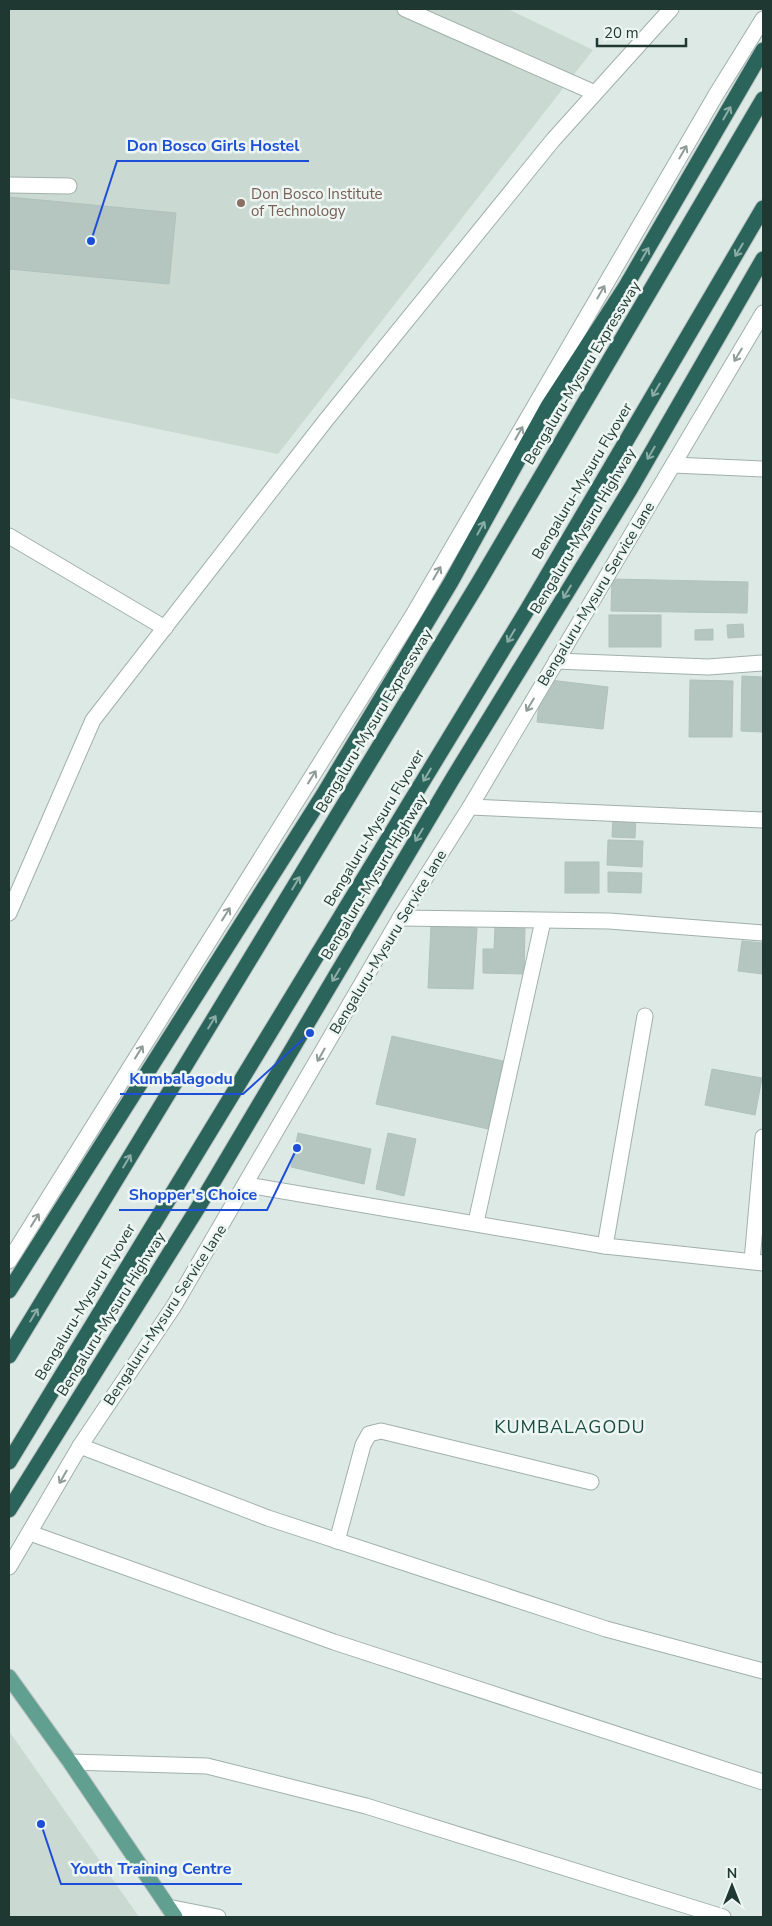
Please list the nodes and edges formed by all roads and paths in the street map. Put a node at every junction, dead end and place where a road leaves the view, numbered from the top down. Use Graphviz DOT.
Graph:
graph roads {
  1 [pos="405,9"];
  2 [pos="671,9"];
  3 [pos="763,19"];
  4 [pos="763,50"];
  5 [pos="595,93"];
  6 [pos="763,99"];
  7 [pos="9,185"];
  8 [pos="69,186"];
  9 [pos="763,208"];
  10 [pos="763,259"];
  11 [pos="763,313"];
  12 [pos="673,465"];
  13 [pos="763,469"];
  14 [pos="9,536"];
  15 [pos="165,628"];
  16 [pos="556,661"];
  17 [pos="762,663"];
  18 [pos="470,807"];
  19 [pos="763,820"];
  20 [pos="9,913"];
  21 [pos="400,918"];
  22 [pos="544,922"];
  23 [pos="763,933"];
  24 [pos="645,1016"];
  25 [pos="763,1137"];
  26 [pos="247,1185"];
  27 [pos="476,1222"];
  28 [pos="605,1246"];
  29 [pos="9,1258"];
  30 [pos="757,1262"];
  31 [pos="9,1291"];
  32 [pos="9,1356"];
  33 [pos="80,1446"];
  34 [pos="9,1462"];
  35 [pos="591,1482"];
  36 [pos="9,1510"];
  37 [pos="30,1533"];
  38 [pos="337,1541"];
  39 [pos="9,1567"];
  40 [pos="763,1671"];
  41 [pos="9,1677"];
  42 [pos="70,1762"];
  43 [pos="763,1782"];
  44 [pos="171,1912"];
  45 [pos="218,1917"];
  46 [pos="723,1917"];
  1 -- 5 [label="street"];
  2 -- 5 [label="street"];
  29 -- 3 [label="street, Bengaluru-Mysuru Expressway, one-way"];
  31 -- 4 [label="highway, Bengaluru-Mysuru Expressway, one-way"];
  5 -- 15 [label="street"];
  32 -- 6 [label="highway, Bengaluru-Mysuru Expressway, one-way"];
  7 -- 8 [label="street"];
  9 -- 34 [label="highway, Bengaluru-Mysuru Flyover, one-way"];
  10 -- 36 [label="highway, Bengaluru-Mysuru Highway, one-way"];
  11 -- 12 [label="street, Bengaluru-Mysuru Service lane, one-way"];
  12 -- 13 [label="street"];
  12 -- 16 [label="street, Bengaluru-Mysuru Service lane"];
  14 -- 15 [label="street"];
  15 -- 20 [label="street"];
  16 -- 17 [label="street"];
  16 -- 18 [label="street, Bengaluru-Mysuru Service lane, one-way"];
  18 -- 19 [label="street"];
  18 -- 21 [label="street, Bengaluru-Mysuru Service lane"];
  21 -- 22 [label="street"];
  21 -- 26 [label="street, Bengaluru-Mysuru Service lane, one-way"];
  22 -- 23 [label="street"];
  22 -- 27 [label="street"];
  24 -- 28 [label="street"];
  25 -- 30 [label="street"];
  26 -- 27 [label="street"];
  26 -- 33 [label="street, Bengaluru-Mysuru Service lane"];
  27 -- 28 [label="street"];
  28 -- 30 [label="street"];
  33 -- 37 [label="street, Bengaluru-Mysuru Service lane, one-way"];
  33 -- 38 [label="street"];
  35 -- 38 [label="street"];
  37 -- 39 [label="street, Bengaluru-Mysuru Service lane"];
  37 -- 43 [label="street"];
  38 -- 40 [label="street"];
  41 -- 42 [label="main road"];
  42 -- 44 [label="main road"];
  42 -- 46 [label="street"];
  44 -- 45 [label="street"];
}
